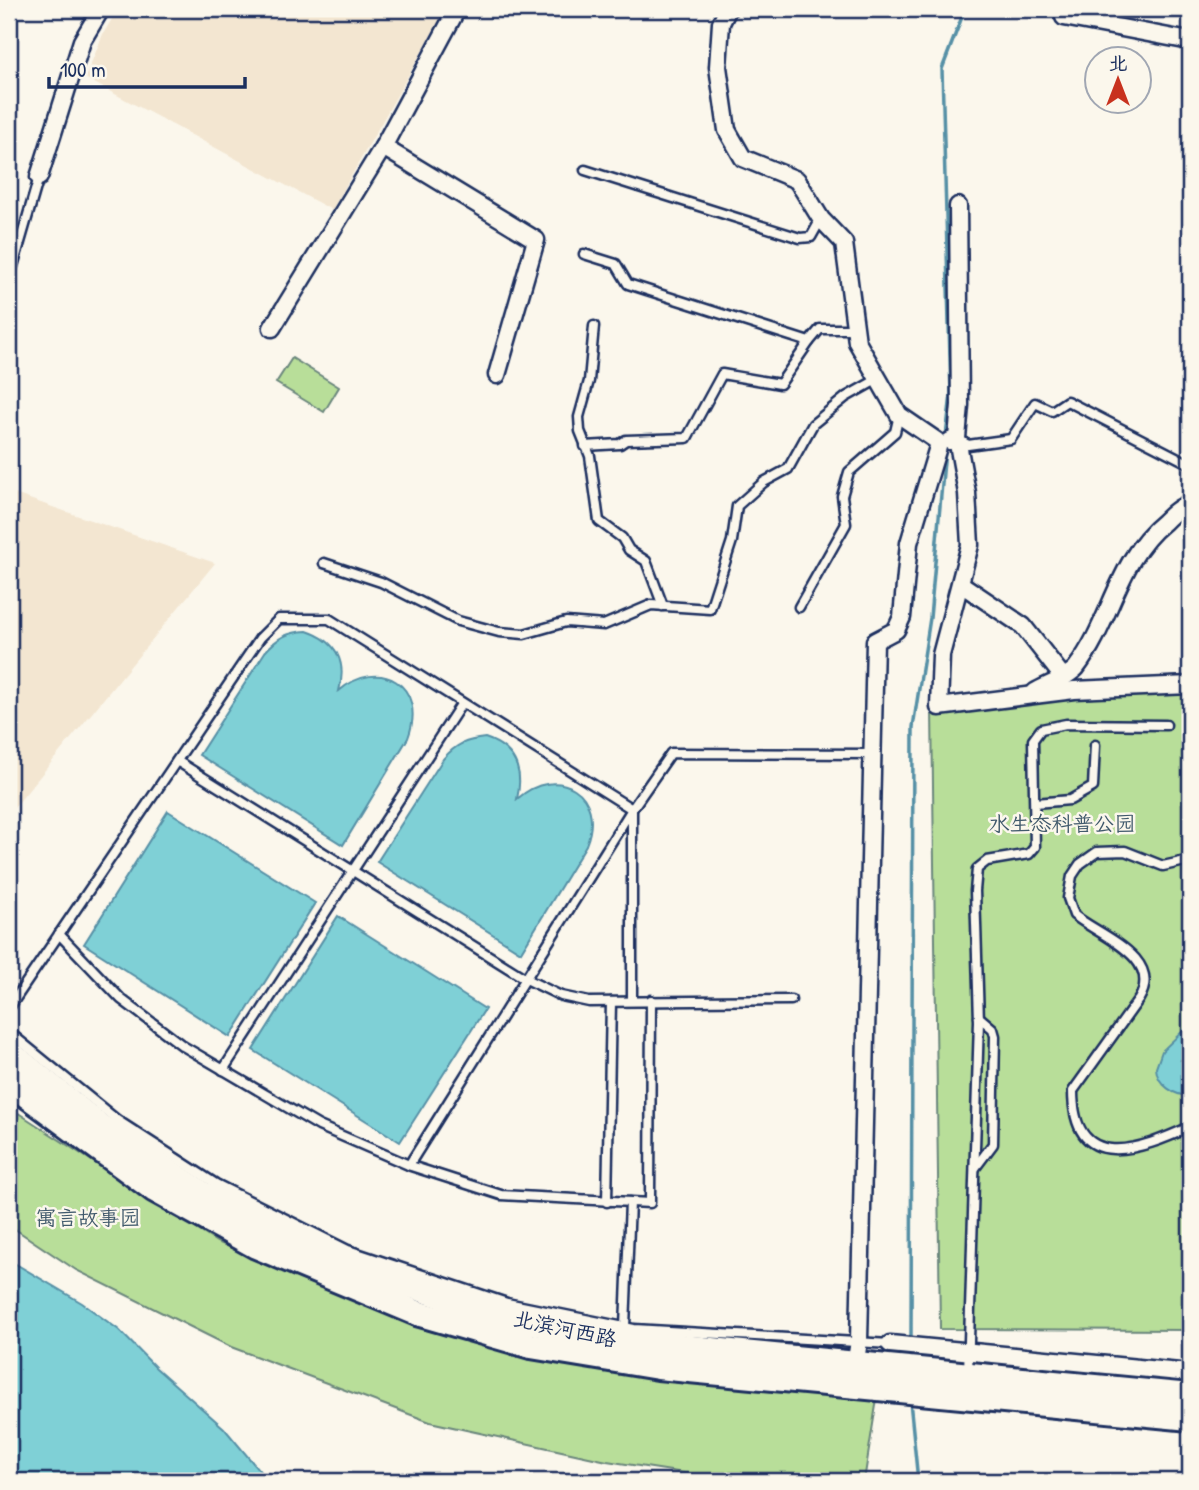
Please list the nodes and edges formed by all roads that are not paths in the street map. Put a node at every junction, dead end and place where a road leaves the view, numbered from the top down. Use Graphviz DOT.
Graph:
graph roads {
  1 [pos="101,9"];
  2 [pos="457,9"];
  3 [pos="728,9"];
  4 [pos="1065,9"];
  5 [pos="1190,41"];
  6 [pos="383,147"];
  7 [pos="585,170"];
  8 [pos="39,177"];
  9 [pos="958,206"];
  10 [pos="821,219"];
  11 [pos="584,254"];
  12 [pos="9,270"];
  13 [pos="594,326"];
  14 [pos="272,328"];
  15 [pos="855,329"];
  16 [pos="809,342"];
  17 [pos="497,375"];
  18 [pos="878,379"];
  19 [pos="899,415"];
  20 [pos="948,440"];
  21 [pos="585,446"];
  22 [pos="1190,464"];
  23 [pos="1190,504"];
  24 [pos="324,563"];
  25 [pos="961,584"];
  26 [pos="663,606"];
  27 [pos="799,607"];
  28 [pos="1063,677"];
  29 [pos="1190,685"];
  30 [pos="1027,696"];
  31 [pos="462,703"];
  32 [pos="1166,724"];
  33 [pos="1095,745"];
  34 [pos="872,754"];
  35 [pos="177,761"];
  36 [pos="1035,803"];
  37 [pos="632,809"];
  38 [pos="1190,860"];
  39 [pos="353,871"];
  40 [pos="59,934"];
  41 [pos="526,978"];
  42 [pos="651,1000"];
  43 [pos="791,1000"];
  44 [pos="632,1001"];
  45 [pos="611,1002"];
  46 [pos="9,1008"];
  47 [pos="979,1017"];
  48 [pos="9,1032"];
  49 [pos="9,1052"];
  50 [pos="223,1070"];
  51 [pos="9,1082"];
  52 [pos="1190,1127"];
  53 [pos="409,1165"];
  54 [pos="975,1168"];
  55 [pos="607,1202"];
  56 [pos="630,1202"];
  57 [pos="625,1327"];
  58 [pos="856,1364"];
  59 [pos="890,1367"];
  60 [pos="923,1370"];
  61 [pos="1190,1373"];
  62 [pos="968,1374"];
  63 [pos="1190,1396"];
  64 [pos="1190,1418"];
  1 -- 8 [label="street"];
  2 -- 6 [label="street"];
  3 -- 10 [label="street"];
  4 -- 5 [label="street"];
  6 -- 14 [label="street"];
  6 -- 17 [label="street"];
  7 -- 10 [label="lane"];
  8 -- 12 [label="lane"];
  9 -- 20 [label="street"];
  10 -- 15 [label="street"];
  11 -- 16 [label="lane"];
  13 -- 21 [label="lane"];
  15 -- 16 [label="lane"];
  15 -- 18 [label="street"];
  16 -- 21 [label="lane"];
  18 -- 19 [label="street"];
  18 -- 26 [label="lane"];
  19 -- 20 [label="street"];
  19 -- 27 [label="lane"];
  20 -- 22 [label="lane"];
  20 -- 25 [label="street"];
  20 -- 34 [label="street"];
  21 -- 26 [label="lane"];
  23 -- 28 [label="street"];
  24 -- 26 [label="lane"];
  25 -- 28 [label="street"];
  25 -- 30 [label="street"];
  28 -- 30 [label="street"];
  29 -- 30 [label="street"];
  31 -- 35 [label="lane"];
  31 -- 37 [label="lane"];
  31 -- 39 [label="lane"];
  32 -- 36 [label="lane"];
  33 -- 36 [label="lane"];
  34 -- 37 [label="lane"];
  34 -- 58 [label="street"];
  35 -- 39 [label="lane"];
  35 -- 40 [label="lane"];
  36 -- 47 [label="lane"];
  37 -- 41 [label="lane"];
  37 -- 44 [label="lane"];
  38 -- 52 [label="lane"];
  39 -- 41 [label="lane"];
  39 -- 50 [label="lane"];
  40 -- 46 [label="lane"];
  40 -- 50 [label="lane"];
  41 -- 45 [label="lane"];
  41 -- 53 [label="lane"];
  42 -- 43 [label="lane"];
  42 -- 44 [label="lane"];
  42 -- 56 [label="lane"];
  44 -- 45 [label="lane"];
  45 -- 55 [label="lane"];
  47 -- 54 [label="lane"];
  47 -- 54 [label="lane"];
  48 -- 57 [label="lane"];
  49 -- 58 [label="main road, 北滨河西路"];
  50 -- 53 [label="lane"];
  51 -- 58 [label="main road, 北滨河西路"];
  53 -- 55 [label="lane"];
  54 -- 62 [label="lane"];
  55 -- 56 [label="lane"];
  56 -- 57 [label="lane"];
  57 -- 58 [label="lane"];
  58 -- 59 [label="main road, 北滨河西路"];
  58 -- 59 [label="lane"];
  59 -- 60 [label="main road, 北滨河西路"];
  59 -- 60 [label="street"];
  60 -- 62 [label="main road, 北滨河西路"];
  60 -- 62 [label="street"];
  61 -- 62 [label="street"];
  62 -- 63 [label="main road, 北滨河西路"];
  62 -- 64 [label="main road, 北滨河西路"];
}
